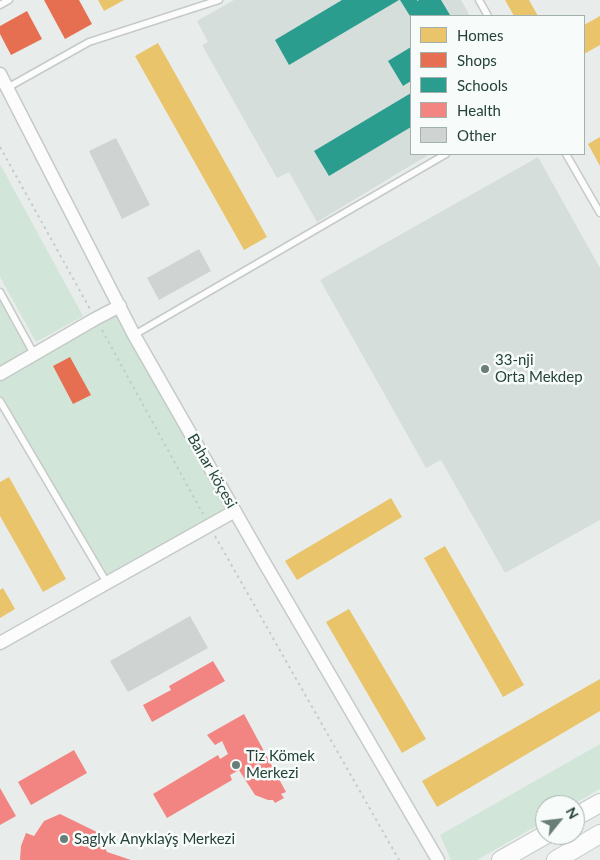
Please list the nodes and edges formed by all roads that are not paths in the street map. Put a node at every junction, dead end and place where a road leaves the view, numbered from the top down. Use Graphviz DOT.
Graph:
graph roads {
  1 [pos="9,0"];
  2 [pos="219,0"];
  3 [pos="479,0"];
  4 [pos="0,5"];
  5 [pos="487,15"];
  6 [pos="0,74"];
  7 [pos="6,88"];
  8 [pos="444,155"];
  9 [pos="567,155"];
  10 [pos="600,213"];
  11 [pos="0,292"];
  12 [pos="120,306"];
  13 [pos="134,335"];
  14 [pos="34,354"];
  15 [pos="0,374"];
  16 [pos="0,401"];
  17 [pos="235,511"];
  18 [pos="107,584"];
  19 [pos="0,643"];
  20 [pos="600,803"];
  21 [pos="585,811"];
  22 [pos="600,834"];
  23 [pos="535,841"];
  24 [pos="438,860"];
  25 [pos="501,860"];
  26 [pos="556,860"];
  1 -- 4 [label="lane"];
  2 -- 7 [label="lane"];
  3 -- 5 [label="lane"];
  6 -- 7 [label="street, Bahar köçesi"];
  7 -- 12 [label="street, Bahar köçesi"];
  8 -- 13 [label="lane"];
  9 -- 10 [label="lane"];
  11 -- 14 [label="lane"];
  12 -- 13 [label="street, Bahar köçesi"];
  12 -- 14 [label="street"];
  13 -- 17 [label="street, Bahar köçesi"];
  14 -- 15 [label="street"];
  16 -- 18 [label="lane"];
  17 -- 18 [label="street"];
  17 -- 24 [label="street, Bahar köçesi"];
  18 -- 19 [label="street"];
  20 -- 21 [label="main road"];
  22 -- 26 [label="main road"];
  23 -- 25 [label="main road"];
}
